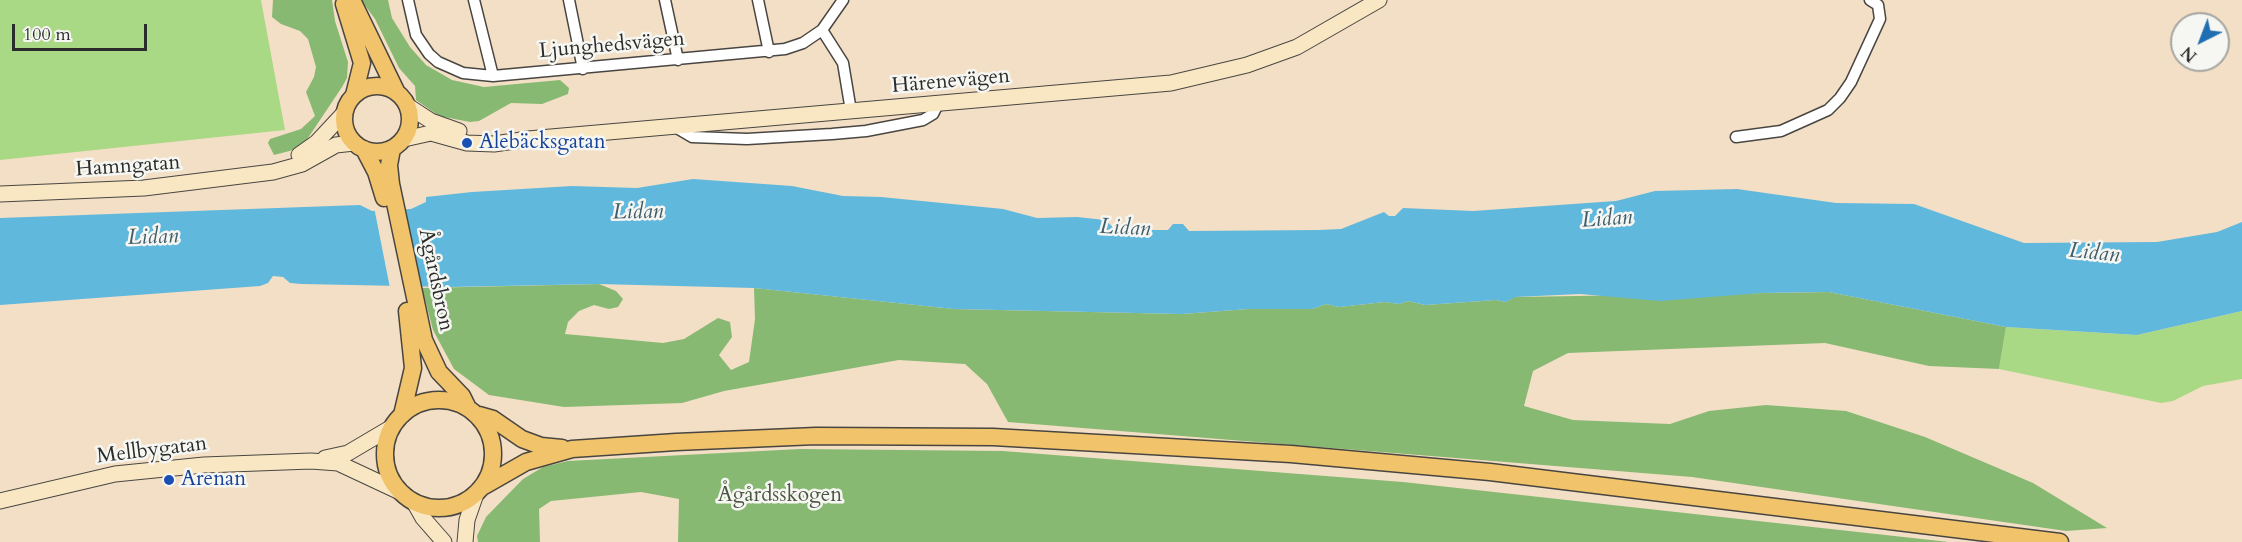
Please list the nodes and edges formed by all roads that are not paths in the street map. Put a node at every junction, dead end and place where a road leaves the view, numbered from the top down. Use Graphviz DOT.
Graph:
graph roads {
  1 [pos="343,0"];
  2 [pos="352,0"];
  3 [pos="408,0"];
  4 [pos="474,0"];
  5 [pos="568,0"];
  6 [pos="665,0"];
  7 [pos="758,0"];
  8 [pos="843,0"];
  9 [pos="1379,0"];
  10 [pos="1870,0"];
  11 [pos="822,30"];
  12 [pos="769,52"];
  13 [pos="678,60"];
  14 [pos="583,69"];
  15 [pos="493,76"];
  16 [pos="396,91"];
  17 [pos="354,95"];
  18 [pos="938,104"];
  19 [pos="408,106"];
  20 [pos="851,111"];
  21 [pos="344,113"];
  22 [pos="675,127"];
  23 [pos="1736,137"];
  24 [pos="509,141"];
  25 [pos="398,144"];
  26 [pos="359,146"];
  27 [pos="258,173"];
  28 [pos="387,186"];
  29 [pos="0,194"];
  30 [pos="413,314"];
  31 [pos="473,411"];
  32 [pos="397,421"];
  33 [pos="572,449"];
  34 [pos="311,461"];
  35 [pos="480,490"];
  36 [pos="400,492"];
  37 [pos="0,501"];
  38 [pos="414,502"];
  39 [pos="444,542"];
  40 [pos="465,542"];
  41 [pos="2060,542"];
  1 -- 17 [label="main road"];
  2 -- 16 [label="main road"];
  3 -- 15 [label="street, Ljunghedsvägen"];
  4 -- 15 [label="street"];
  5 -- 14 [label="street"];
  6 -- 13 [label="street"];
  7 -- 12 [label="street"];
  8 -- 11 [label="street, Ljunghedsvägen"];
  9 -- 18 [label="street, Härenevägen"];
  10 -- 23 [label="street"];
  11 -- 12 [label="street, Ljunghedsvägen"];
  11 -- 20 [label="street"];
  12 -- 13 [label="street, Ljunghedsvägen"];
  13 -- 14 [label="street, Ljunghedsvägen"];
  14 -- 15 [label="street, Ljunghedsvägen"];
  16 -- 17 [label="main road"];
  16 -- 19 [label="main road"];
  17 -- 21 [label="main road"];
  18 -- 20 [label="street, Härenevägen"];
  18 -- 22 [label="street"];
  19 -- 24 [label="street, Härenevägen"];
  19 -- 25 [label="main road"];
  20 -- 22 [label="street, Härenevägen"];
  21 -- 26 [label="main road"];
  21 -- 27 [label="street"];
  22 -- 24 [label="street, Härenevägen"];
  24 -- 25 [label="street, Härenevägen"];
  25 -- 26 [label="main road"];
  25 -- 28 [label="main road, Ågårdsbron"];
  26 -- 27 [label="street, Hamngatan"];
  26 -- 28 [label="main road, Ågårdsbron"];
  27 -- 29 [label="street, Hamngatan"];
  28 -- 30 [label="main road, Ågårdsbron"];
  30 -- 31 [label="main road, Ågårdsbron"];
  30 -- 32 [label="main road, Ågårdsbron"];
  31 -- 32 [label="main road"];
  31 -- 33 [label="main road"];
  31 -- 35 [label="main road"];
  32 -- 34 [label="street, Mellbygatan"];
  32 -- 36 [label="main road"];
  33 -- 35 [label="main road"];
  33 -- 41 [label="main road"];
  34 -- 36 [label="street, Mellbygatan"];
  34 -- 37 [label="street, Mellbygatan"];
  35 -- 38 [label="main road"];
  35 -- 40 [label="street"];
  36 -- 38 [label="main road"];
  38 -- 39 [label="street"];
}
